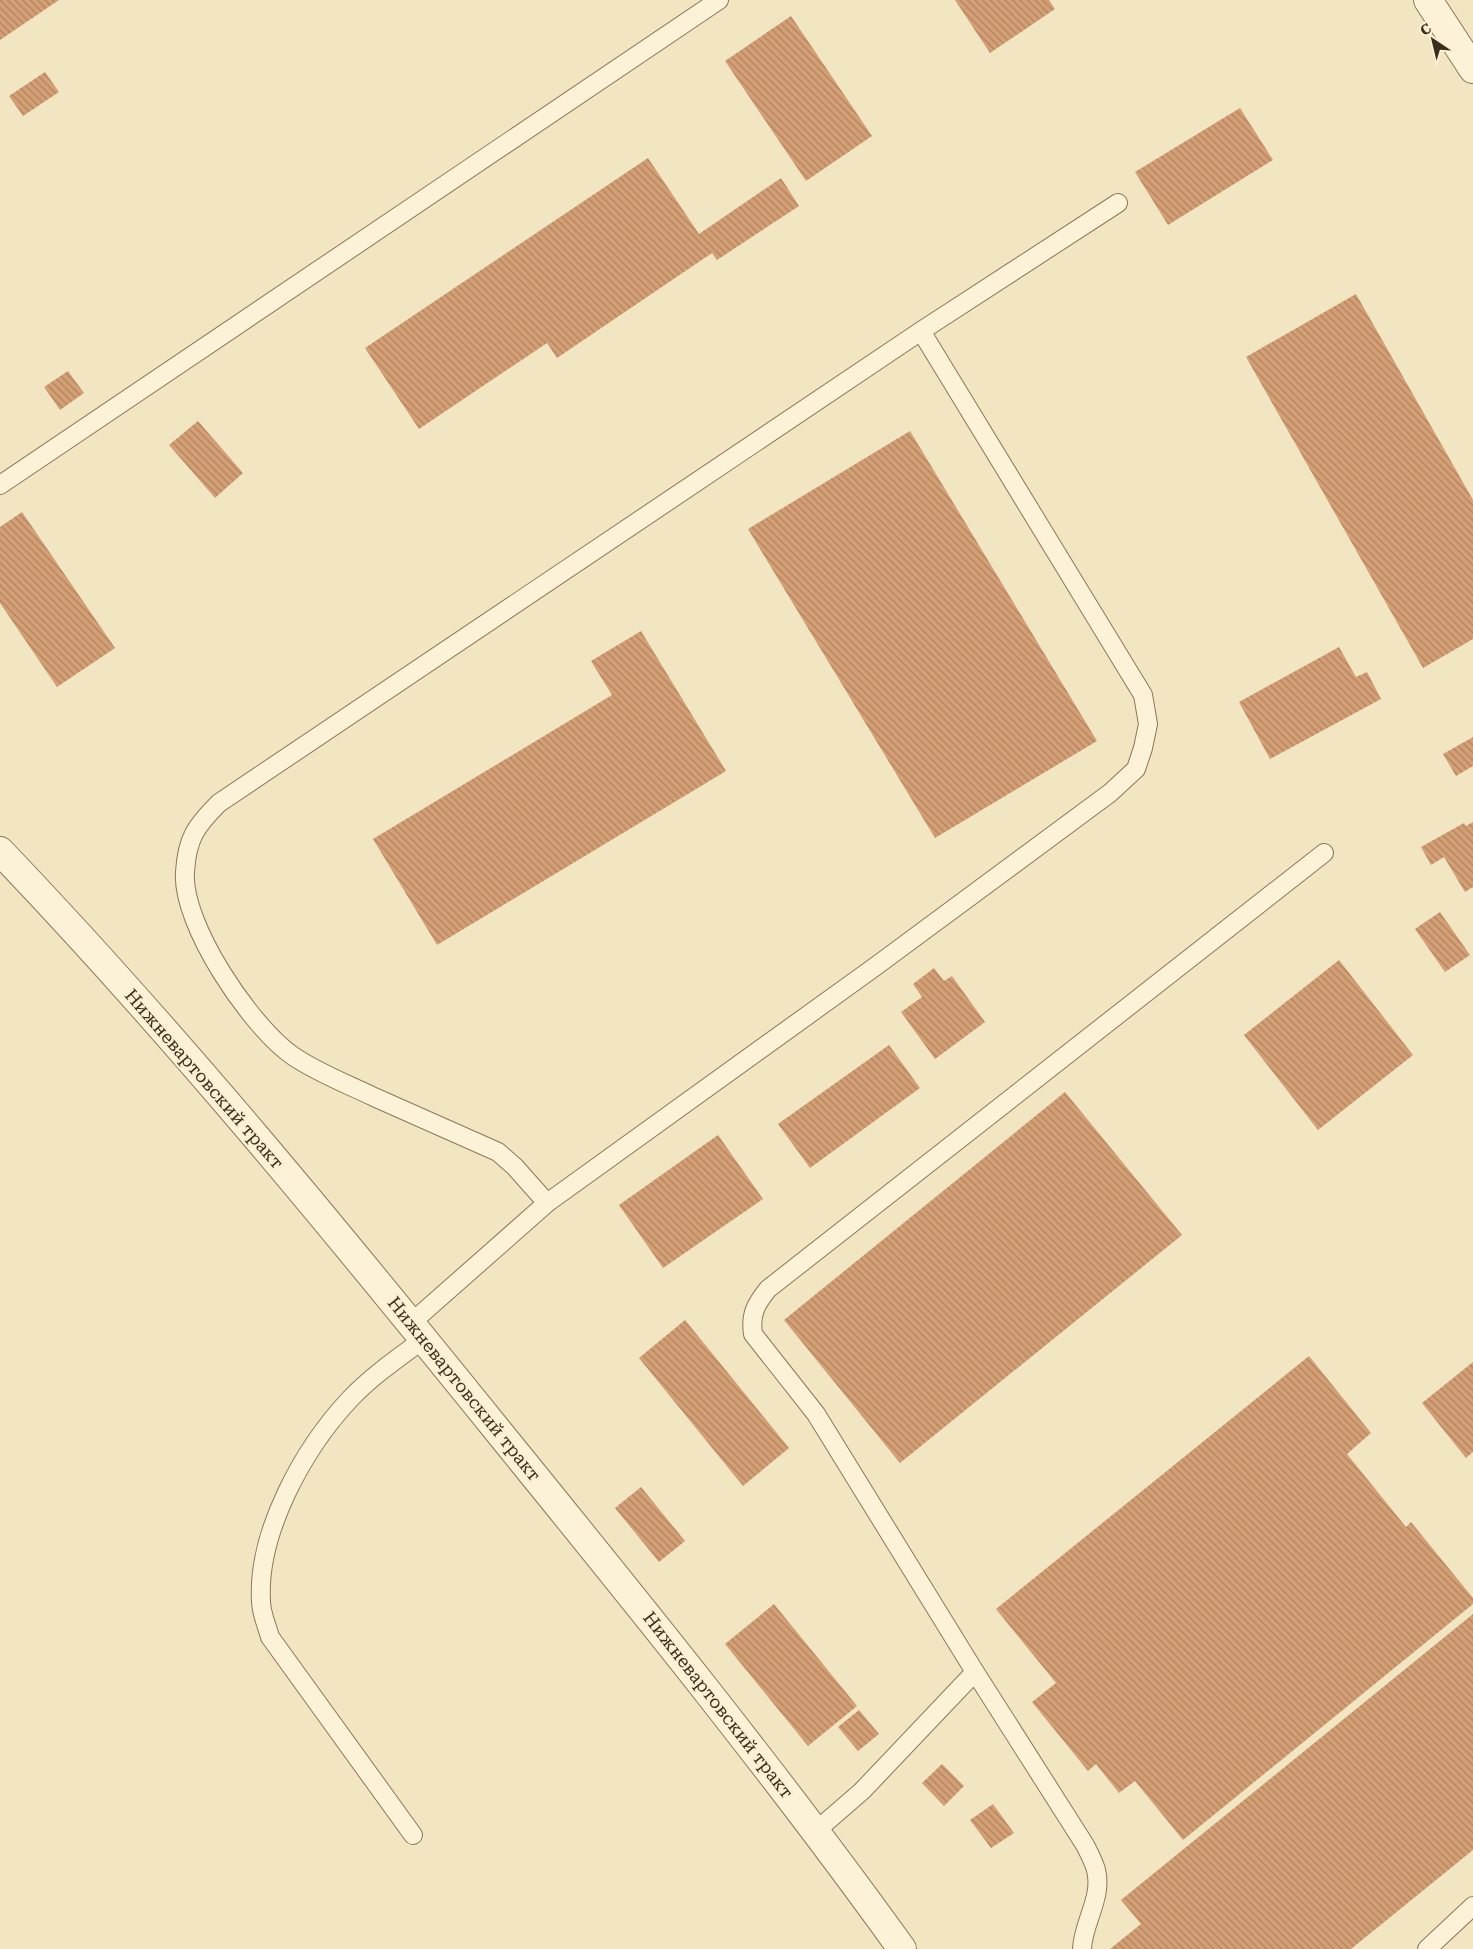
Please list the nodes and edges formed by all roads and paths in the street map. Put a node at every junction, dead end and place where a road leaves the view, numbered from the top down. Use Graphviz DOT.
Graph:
graph roads {
  1 [pos="719,0"];
  2 [pos="1428,0"];
  3 [pos="1473,69"];
  4 [pos="1118,203"];
  5 [pos="921,332"];
  6 [pos="0,485"];
  7 [pos="0,851"];
  8 [pos="1324,853"];
  9 [pos="547,1203"];
  10 [pos="417,1331"];
  11 [pos="975,1672"];
  12 [pos="816,1830"];
  13 [pos="413,1835"];
  14 [pos="1473,1906"];
  15 [pos="902,1949"];
  16 [pos="1082,1949"];
  17 [pos="1427,1949"];
  1 -- 6 [label="lane"];
  2 -- 3 [label="street"];
  4 -- 5 [label="lane"];
  5 -- 9 [label="lane"];
  5 -- 9 [label="lane"];
  7 -- 10 [label="street, Нижневартовский тракт"];
  8 -- 11 [label="lane"];
  9 -- 10 [label="lane"];
  10 -- 12 [label="street, Нижневартовский тракт"];
  10 -- 13 [label="lane"];
  11 -- 12 [label="lane"];
  11 -- 16 [label="lane"];
  12 -- 15 [label="street, Нижневартовский тракт"];
  14 -- 17 [label="lane"];
}
